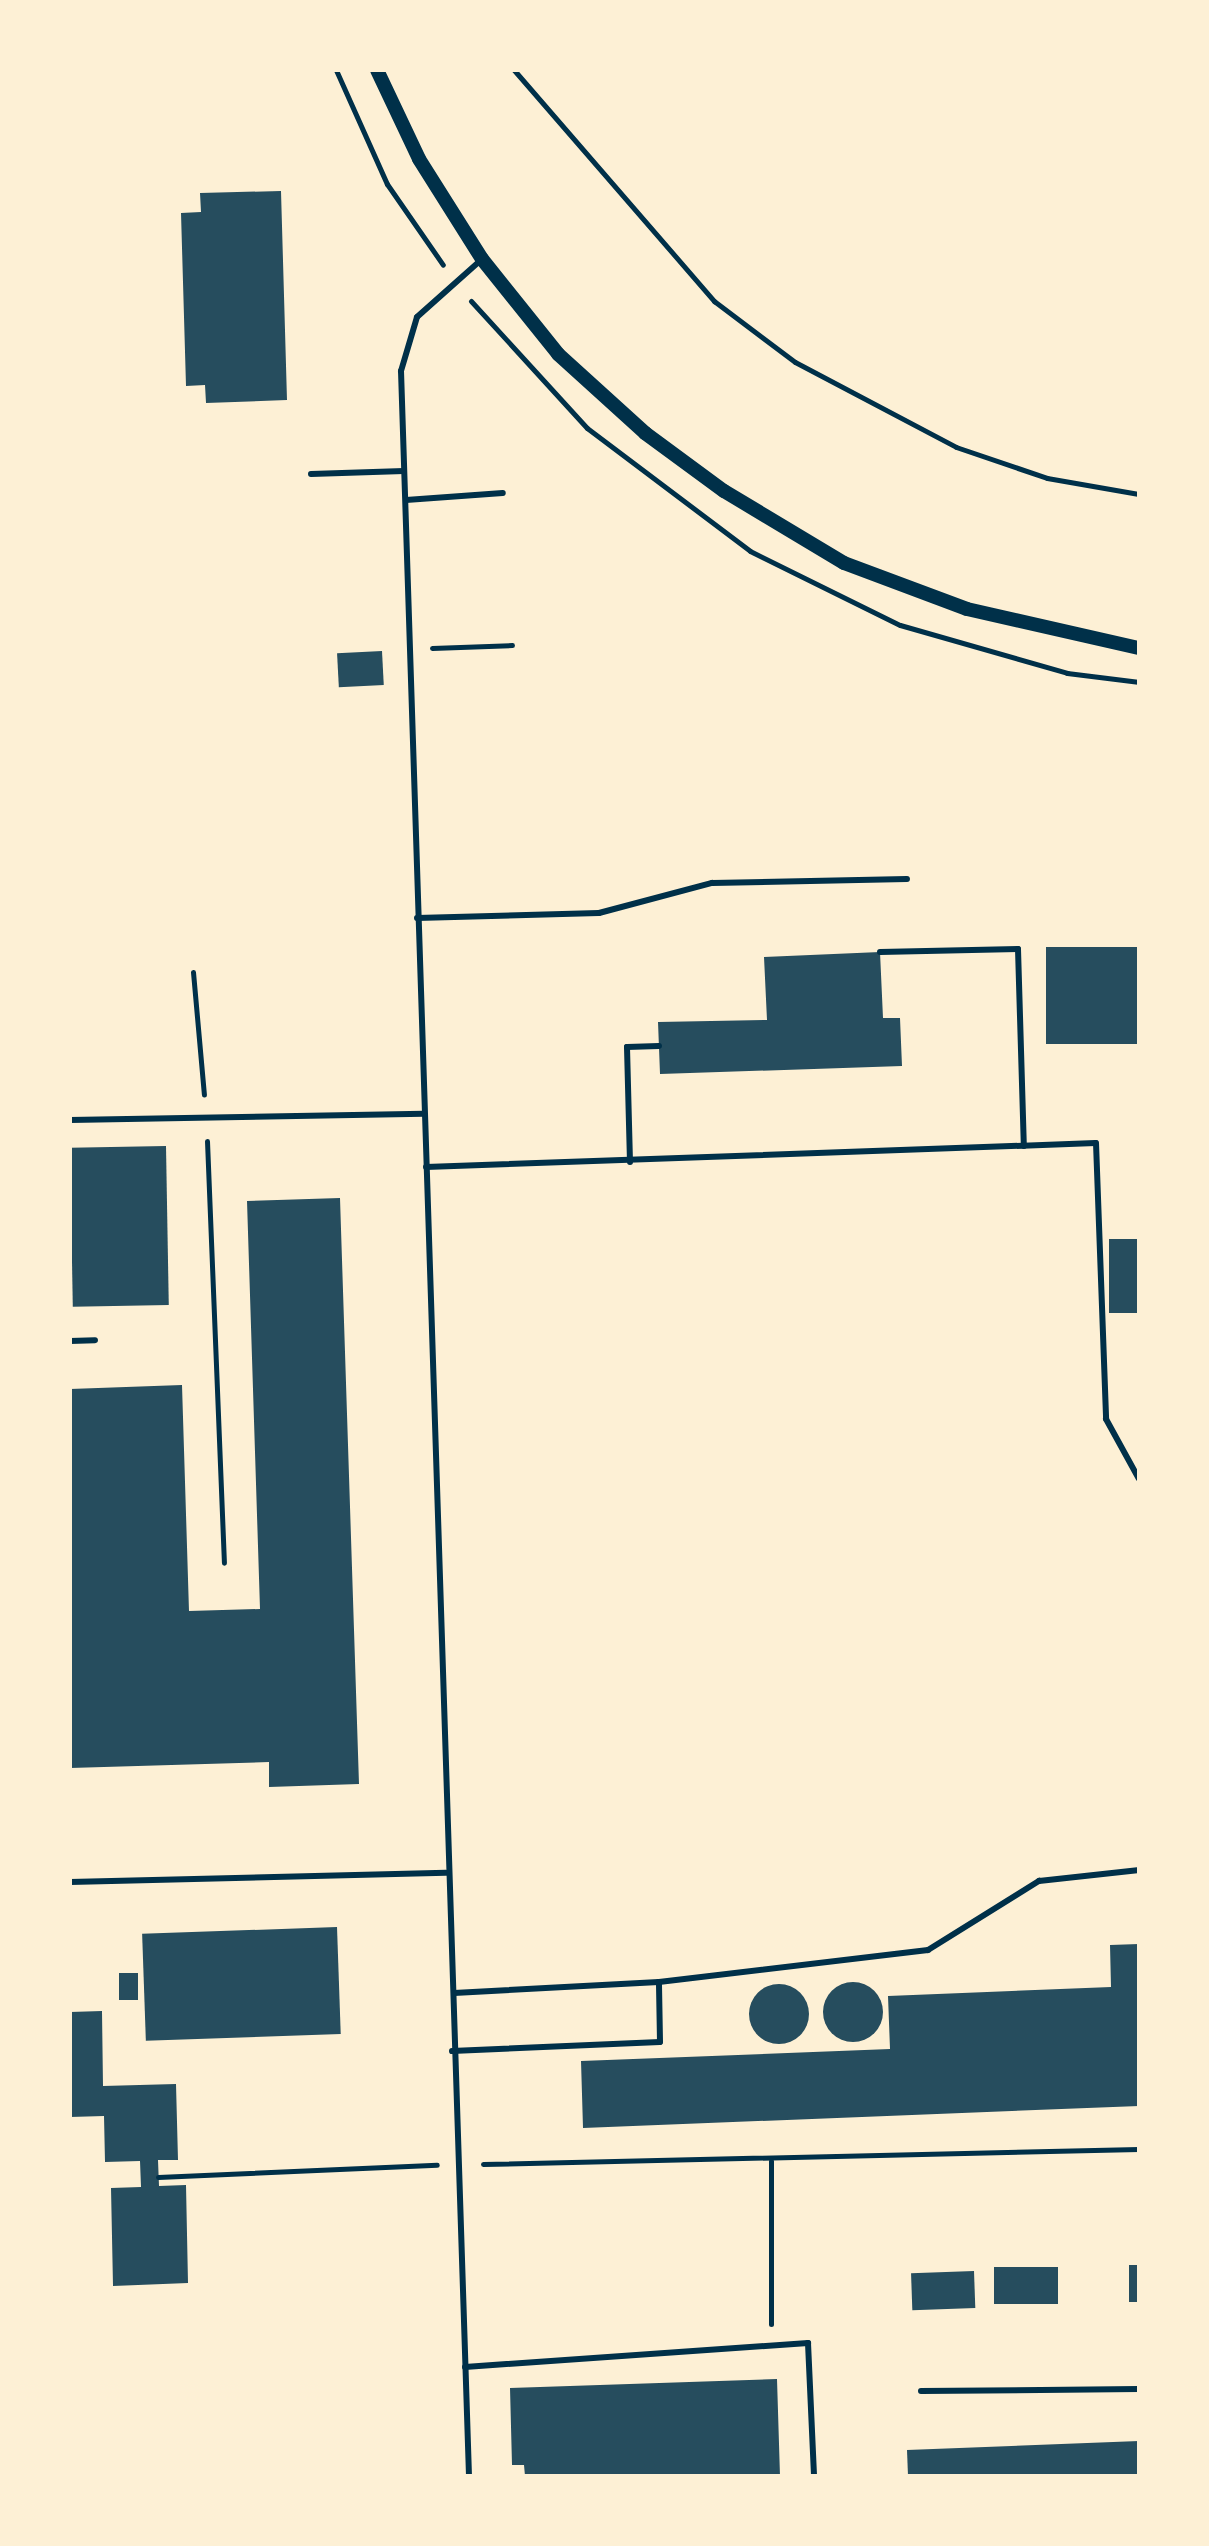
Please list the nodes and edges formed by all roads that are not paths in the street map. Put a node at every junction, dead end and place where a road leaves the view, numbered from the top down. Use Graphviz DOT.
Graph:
graph roads {
  1 [pos="377,70"];
  2 [pos="482,259"];
  3 [pos="404,471"];
  4 [pos="311,474"];
  5 [pos="503,493"];
  6 [pos="406,500"];
  7 [pos="1139,648"];
  8 [pos="907,879"];
  9 [pos="417,918"];
  10 [pos="880,952"];
  11 [pos="659,1046"];
  12 [pos="424,1114"];
  13 [pos="70,1120"];
  14 [pos="1024,1146"];
  15 [pos="630,1162"];
  16 [pos="426,1167"];
  17 [pos="95,1340"];
  18 [pos="70,1341"];
  19 [pos="1139,1479"];
  20 [pos="1139,1870"];
  21 [pos="446,1873"];
  22 [pos="70,1882"];
  23 [pos="659,1982"];
  24 [pos="454,1993"];
  25 [pos="452,2051"];
  26 [pos="465,2367"];
  27 [pos="1139,2389"];
  28 [pos="921,2391"];
  29 [pos="469,2476"];
  30 [pos="814,2476"];
  1 -- 2 [label="street"];
  2 -- 3 [label="lane"];
  2 -- 7 [label="street"];
  3 -- 4 [label="lane"];
  3 -- 6 [label="lane"];
  5 -- 6 [label="lane"];
  6 -- 9 [label="lane"];
  8 -- 9 [label="lane"];
  9 -- 12 [label="lane"];
  10 -- 14 [label="lane"];
  11 -- 15 [label="lane"];
  12 -- 13 [label="lane"];
  12 -- 16 [label="lane"];
  14 -- 15 [label="lane"];
  14 -- 19 [label="lane"];
  15 -- 16 [label="lane"];
  16 -- 21 [label="lane"];
  17 -- 18 [label="lane"];
  20 -- 23 [label="lane"];
  21 -- 22 [label="lane"];
  21 -- 24 [label="lane"];
  23 -- 24 [label="lane"];
  23 -- 25 [label="lane"];
  24 -- 25 [label="lane"];
  25 -- 26 [label="lane"];
  26 -- 29 [label="lane"];
  26 -- 30 [label="lane"];
  27 -- 28 [label="lane"];
}
